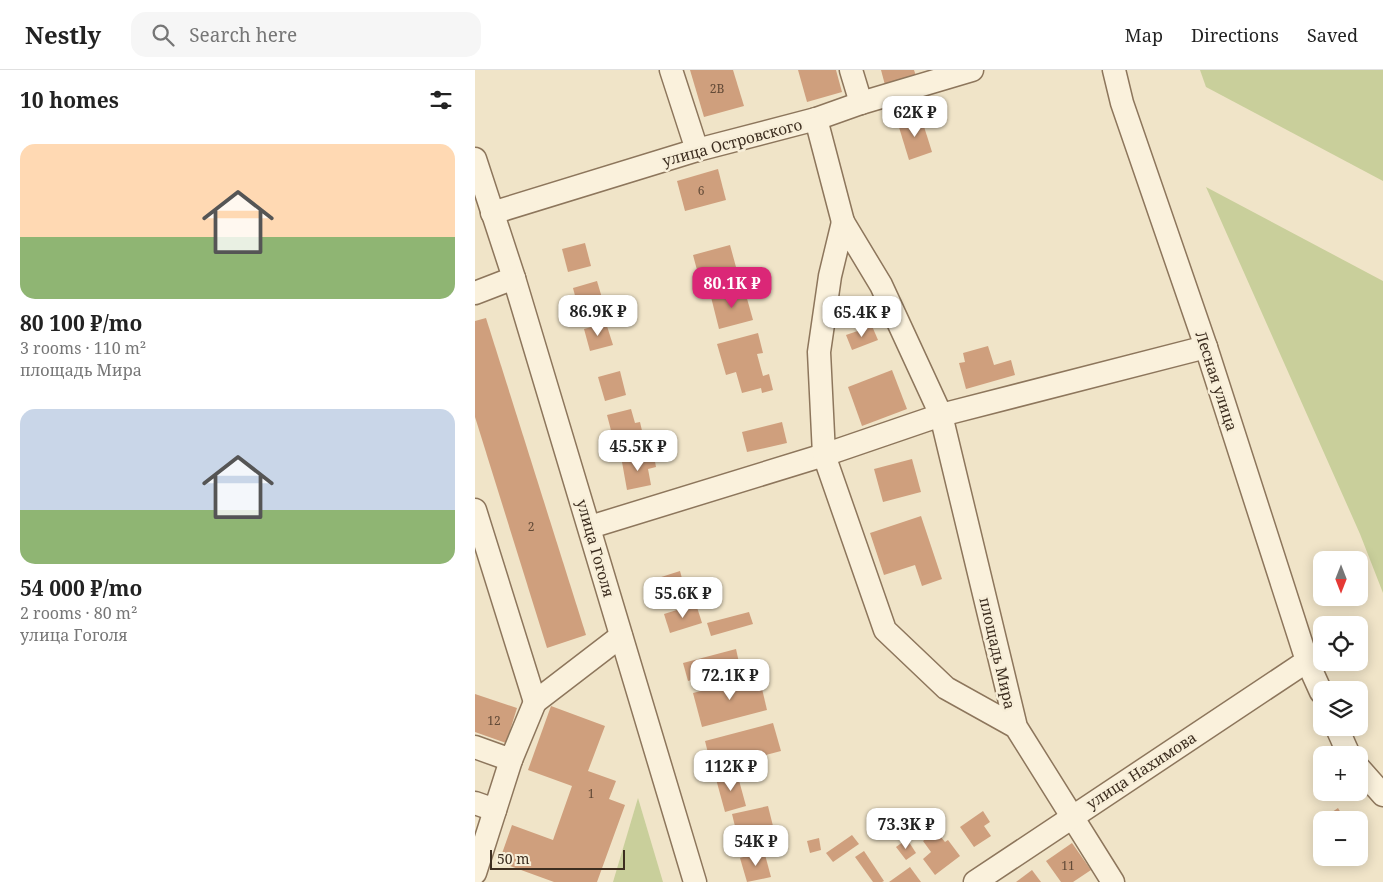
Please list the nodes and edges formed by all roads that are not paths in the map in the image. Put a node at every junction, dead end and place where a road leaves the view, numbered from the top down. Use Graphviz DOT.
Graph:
graph roads {
  1 [pos="671,70"];
  2 [pos="851,70"];
  3 [pos="972,70"];
  4 [pos="1114,70"];
  5 [pos="861,103"];
  6 [pos="816,119"];
  7 [pos="697,150"];
  8 [pos="475,159"];
  9 [pos="492,212"];
  10 [pos="843,222"];
  11 [pos="515,278"];
  12 [pos="475,293"];
  13 [pos="1206,346"];
  14 [pos="941,415"];
  15 [pos="824,455"];
  16 [pos="475,510"];
  17 [pos="590,527"];
  18 [pos="621,636"];
  19 [pos="1307,661"];
  20 [pos="1316,681"];
  21 [pos="535,702"];
  22 [pos="1016,727"];
  23 [pos="475,747"];
  24 [pos="511,760"];
  25 [pos="1368,778"];
  26 [pos="1383,795"];
  27 [pos="485,806"];
  28 [pos="1073,815"];
  29 [pos="475,873"];
  30 [pos="695,882"];
  31 [pos="975,882"];
  32 [pos="1113,882"];
  1 -- 7 [label="street"];
  2 -- 5 [label="street"];
  3 -- 5 [label="street, улица Островского"];
  4 -- 13 [label="street, Лесная улица"];
  5 -- 6 [label="street, улица Островского"];
  6 -- 7 [label="street, улица Островского"];
  6 -- 10 [label="street"];
  7 -- 9 [label="street, улица Островского"];
  8 -- 9 [label="street, улица Гоголя"];
  9 -- 11 [label="street, улица Гоголя"];
  10 -- 14 [label="street, площадь Мира"];
  10 -- 15 [label="street, площадь Мира"];
  11 -- 12 [label="street"];
  11 -- 17 [label="street, улица Гоголя"];
  13 -- 14 [label="street"];
  13 -- 19 [label="street, Лесная улица"];
  14 -- 15 [label="street"];
  14 -- 22 [label="street, площадь Мира"];
  15 -- 17 [label="street"];
  15 -- 22 [label="street, площадь Мира"];
  16 -- 21 [label="street"];
  17 -- 18 [label="street, улица Гоголя"];
  18 -- 21 [label="street"];
  18 -- 30 [label="street, улица Гоголя"];
  19 -- 20 [label="street, Лесная улица"];
  19 -- 28 [label="street, улица Нахимова"];
  21 -- 24 [label="street"];
  22 -- 28 [label="street"];
  23 -- 24 [label="street"];
  24 -- 27 [label="street"];
  25 -- 26 [label="street"];
  27 -- 29 [label="street"];
  28 -- 31 [label="street, улица Нахимова"];
  28 -- 32 [label="street"];
}
